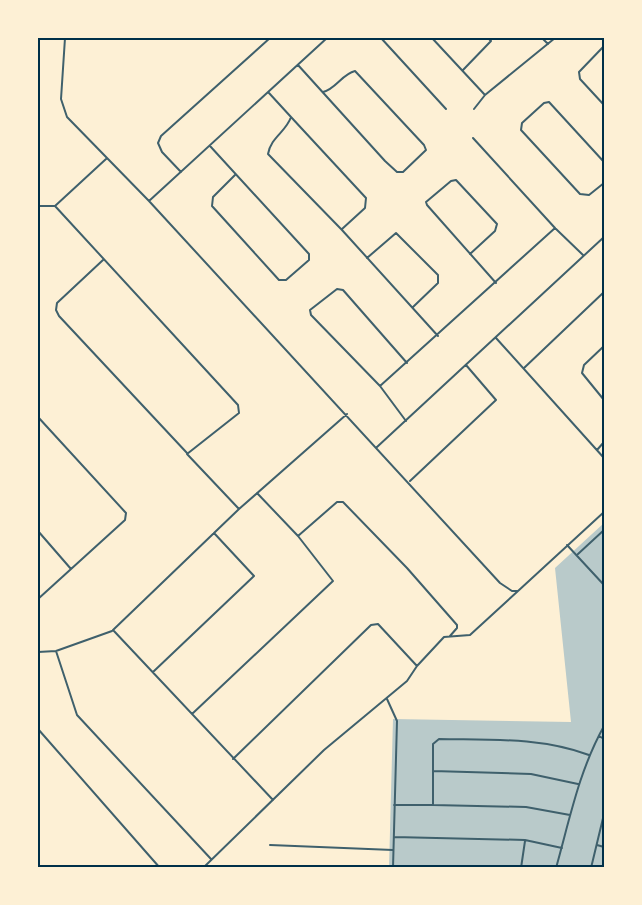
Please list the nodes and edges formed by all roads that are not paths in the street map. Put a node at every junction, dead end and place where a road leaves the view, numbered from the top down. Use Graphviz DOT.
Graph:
graph roads {
  1 [pos="65,38"];
  2 [pos="270,38"];
  3 [pos="326,38"];
  4 [pos="381,38"];
  5 [pos="432,38"];
  6 [pos="488,38"];
  7 [pos="543,38"];
  8 [pos="555,38"];
  9 [pos="548,44"];
  10 [pos="604,46"];
  11 [pos="298,65"];
  12 [pos="462,71"];
  13 [pos="323,92"];
  14 [pos="269,93"];
  15 [pos="485,95"];
  16 [pos="604,105"];
  17 [pos="446,109"];
  18 [pos="474,109"];
  19 [pos="291,117"];
  20 [pos="473,138"];
  21 [pos="210,146"];
  22 [pos="106,159"];
  23 [pos="604,162"];
  24 [pos="182,172"];
  25 [pos="235,175"];
  26 [pos="604,183"];
  27 [pos="149,201"];
  28 [pos="38,206"];
  29 [pos="55,206"];
  30 [pos="555,228"];
  31 [pos="342,230"];
  32 [pos="604,237"];
  33 [pos="470,254"];
  34 [pos="583,255"];
  35 [pos="367,258"];
  36 [pos="104,260"];
  37 [pos="496,284"];
  38 [pos="604,292"];
  39 [pos="412,307"];
  40 [pos="438,336"];
  41 [pos="496,338"];
  42 [pos="604,346"];
  43 [pos="407,363"];
  44 [pos="466,365"];
  45 [pos="524,368"];
  46 [pos="380,386"];
  47 [pos="604,400"];
  48 [pos="346,414"];
  49 [pos="38,417"];
  50 [pos="406,421"];
  51 [pos="604,442"];
  52 [pos="377,447"];
  53 [pos="597,450"];
  54 [pos="188,454"];
  55 [pos="604,458"];
  56 [pos="409,482"];
  57 [pos="257,493"];
  58 [pos="239,509"];
  59 [pos="604,512"];
  60 [pos="604,530"];
  61 [pos="38,531"];
  62 [pos="214,532"];
  63 [pos="298,536"];
  64 [pos="567,545"];
  65 [pos="578,554"];
  66 [pos="71,569"];
  67 [pos="603,579"];
  68 [pos="604,585"];
  69 [pos="518,591"];
  70 [pos="38,599"];
  71 [pos="113,630"];
  72 [pos="450,636"];
  73 [pos="56,651"];
  74 [pos="38,652"];
  75 [pos="417,666"];
  76 [pos="153,672"];
  77 [pos="387,699"];
  78 [pos="192,714"];
  79 [pos="604,726"];
  80 [pos="38,729"];
  81 [pos="599,736"];
  82 [pos="604,739"];
  83 [pos="589,755"];
  84 [pos="233,759"];
  85 [pos="433,771"];
  86 [pos="578,784"];
  87 [pos="273,800"];
  88 [pos="394,805"];
  89 [pos="433,806"];
  90 [pos="604,814"];
  91 [pos="570,815"];
  92 [pos="394,837"];
  93 [pos="525,840"];
  94 [pos="270,844"];
  95 [pos="597,845"];
  96 [pos="604,847"];
  97 [pos="562,848"];
  98 [pos="393,850"];
  99 [pos="211,859"];
  100 [pos="160,867"];
  101 [pos="203,867"];
  102 [pos="393,867"];
  103 [pos="521,867"];
  104 [pos="556,867"];
  105 [pos="591,867"];
  1 -- 22 [label="street"];
  2 -- 24 [label="street"];
  3 -- 11 [label="street"];
  4 -- 17 [label="street"];
  5 -- 12 [label="street"];
  6 -- 12 [label="street"];
  7 -- 9 [label="street"];
  8 -- 9 [label="street"];
  9 -- 15 [label="street"];
  10 -- 16 [label="street"];
  11 -- 13 [label="street"];
  11 -- 14 [label="street"];
  12 -- 15 [label="street"];
  13 -- 13 [label="street"];
  14 -- 19 [label="street"];
  14 -- 21 [label="street"];
  15 -- 18 [label="street"];
  19 -- 31 [label="street"];
  19 -- 31 [label="street"];
  20 -- 30 [label="street"];
  21 -- 24 [label="street"];
  21 -- 25 [label="street"];
  22 -- 27 [label="street"];
  22 -- 29 [label="street"];
  23 -- 26 [label="street"];
  24 -- 27 [label="street"];
  25 -- 25 [label="street"];
  27 -- 48 [label="street"];
  28 -- 29 [label="street"];
  29 -- 36 [label="street"];
  30 -- 34 [label="street"];
  30 -- 37 [label="street"];
  31 -- 35 [label="street"];
  32 -- 34 [label="street"];
  33 -- 33 [label="street"];
  33 -- 37 [label="street"];
  34 -- 41 [label="street"];
  35 -- 39 [label="street"];
  35 -- 39 [label="street"];
  36 -- 54 [label="street"];
  36 -- 54 [label="street"];
  37 -- 40 [label="street"];
  38 -- 45 [label="street"];
  39 -- 40 [label="street"];
  40 -- 43 [label="street"];
  41 -- 44 [label="street"];
  41 -- 45 [label="street"];
  42 -- 47 [label="street"];
  43 -- 46 [label="street"];
  43 -- 46 [label="street"];
  44 -- 50 [label="street"];
  44 -- 56 [label="street"];
  45 -- 53 [label="street"];
  46 -- 50 [label="street"];
  48 -- 52 [label="street"];
  48 -- 57 [label="street"];
  49 -- 66 [label="street"];
  50 -- 52 [label="street"];
  51 -- 53 [label="street"];
  52 -- 56 [label="street"];
  53 -- 55 [label="street"];
  54 -- 58 [label="street"];
  56 -- 69 [label="street"];
  57 -- 58 [label="street"];
  57 -- 63 [label="street"];
  58 -- 62 [label="street"];
  59 -- 64 [label="street"];
  60 -- 65 [label="street"];
  61 -- 66 [label="street"];
  62 -- 71 [label="street"];
  62 -- 76 [label="street"];
  63 -- 72 [label="street"];
  63 -- 78 [label="street"];
  64 -- 65 [label="street"];
  64 -- 69 [label="street"];
  65 -- 67 [label="street"];
  66 -- 70 [label="street"];
  67 -- 68 [label="street"];
  69 -- 72 [label="street"];
  71 -- 73 [label="street"];
  71 -- 76 [label="street"];
  72 -- 75 [label="street"];
  73 -- 74 [label="street"];
  73 -- 99 [label="street"];
  75 -- 77 [label="street"];
  75 -- 84 [label="street"];
  76 -- 78 [label="street"];
  77 -- 87 [label="street"];
  77 -- 88 [label="street"];
  78 -- 84 [label="street"];
  79 -- 81 [label="street"];
  80 -- 100 [label="street"];
  81 -- 82 [label="street"];
  81 -- 83 [label="street"];
  83 -- 85 [label="street"];
  83 -- 86 [label="street"];
  84 -- 87 [label="street"];
  85 -- 86 [label="street"];
  85 -- 89 [label="street"];
  86 -- 91 [label="street"];
  87 -- 99 [label="street"];
  88 -- 89 [label="street"];
  88 -- 92 [label="street"];
  89 -- 91 [label="street"];
  90 -- 95 [label="street"];
  91 -- 97 [label="street"];
  92 -- 93 [label="street"];
  92 -- 98 [label="street"];
  93 -- 97 [label="street"];
  93 -- 103 [label="street"];
  94 -- 98 [label="street"];
  95 -- 96 [label="street"];
  95 -- 105 [label="street"];
  97 -- 104 [label="street"];
  98 -- 102 [label="street"];
  99 -- 101 [label="street"];
}
